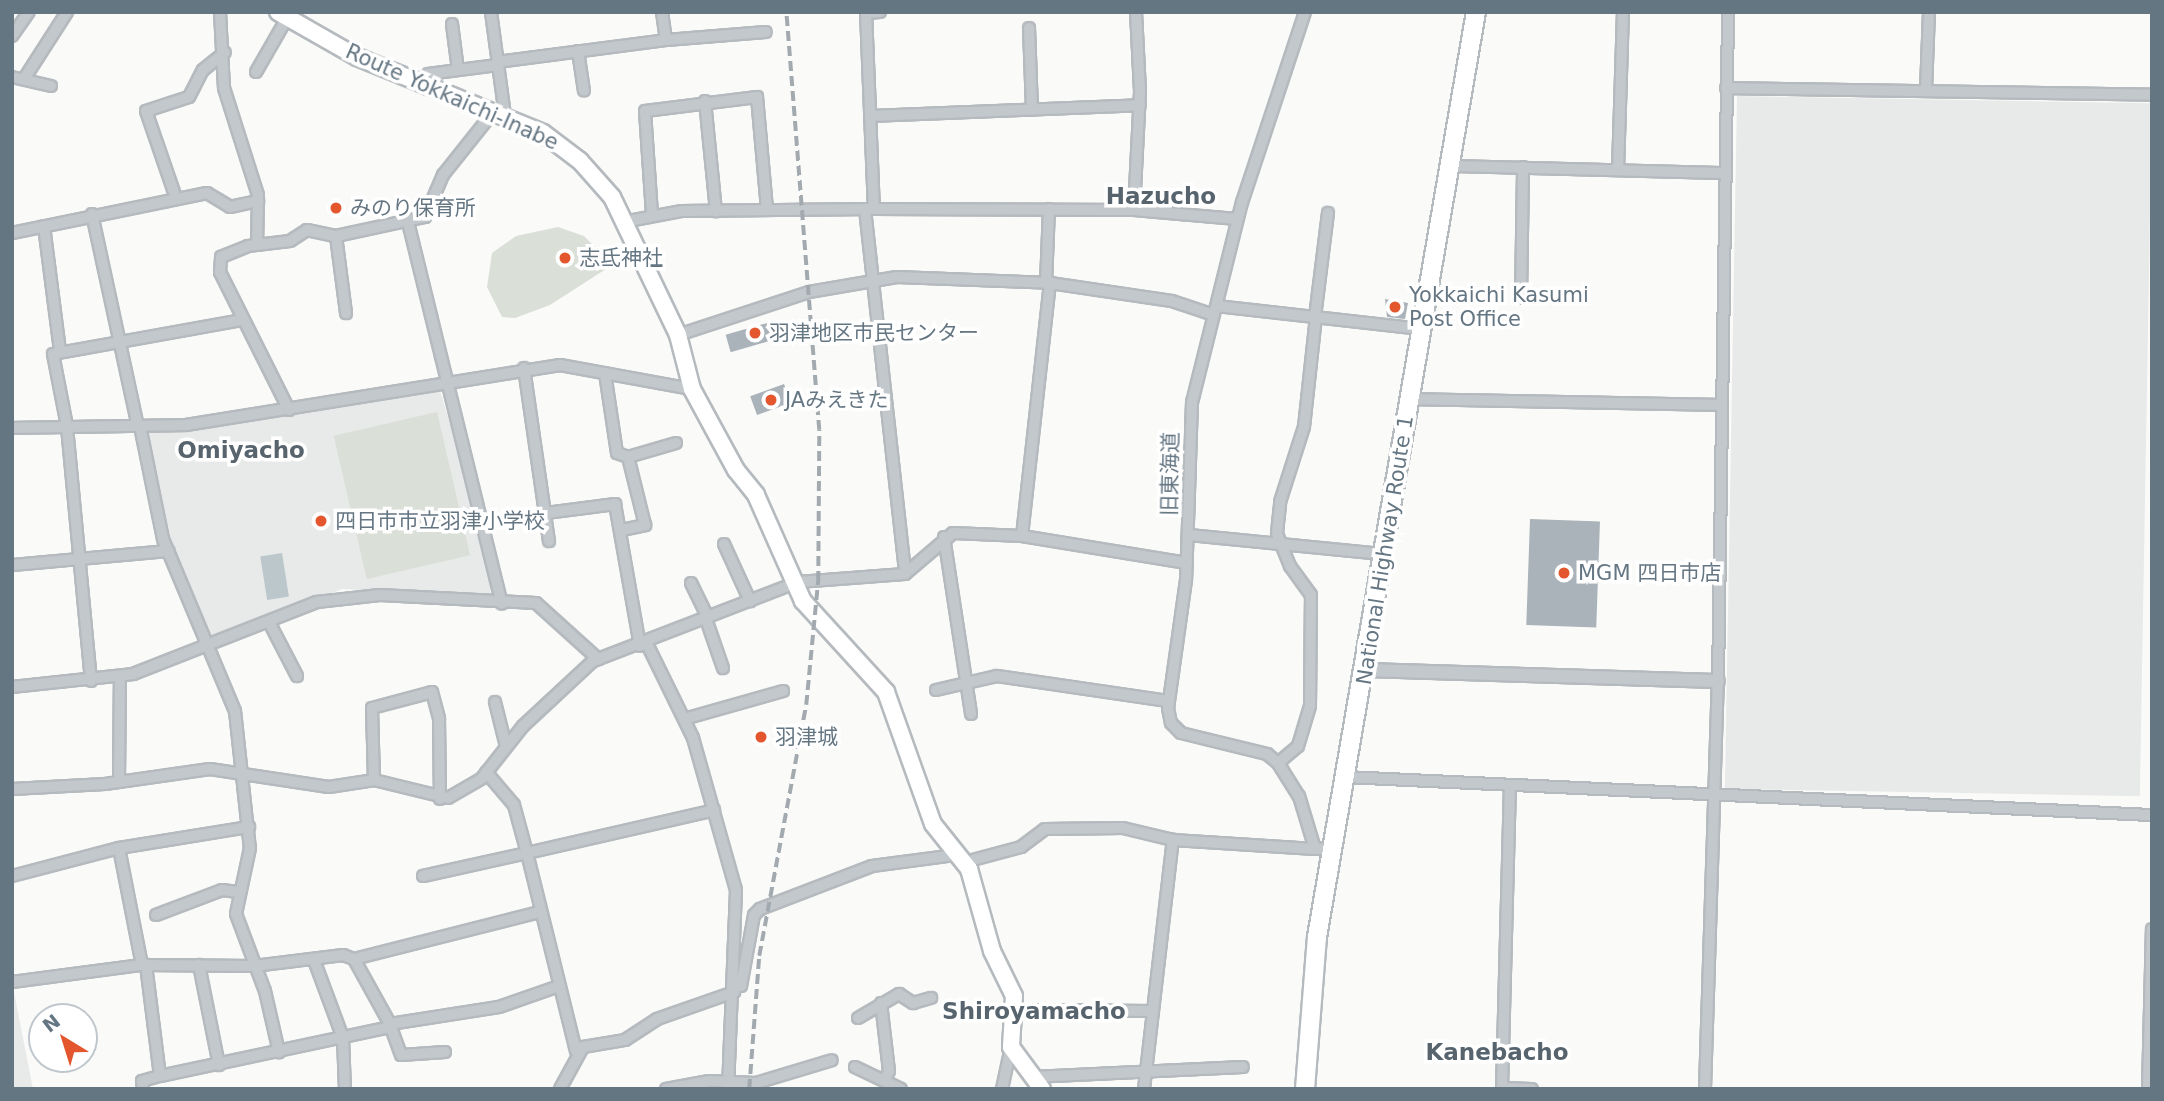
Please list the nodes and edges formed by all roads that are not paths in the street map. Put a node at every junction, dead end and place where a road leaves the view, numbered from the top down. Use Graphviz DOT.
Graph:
graph roads {
  1 [pos="29,12"];
  2 [pos="67,12"];
  3 [pos="220,12"];
  4 [pos="491,12"];
  5 [pos="662,12"];
  6 [pos="880,12"];
  7 [pos="1136,12"];
  8 [pos="1305,12"];
  9 [pos="1476,12"];
  10 [pos="1623,12"];
  11 [pos="1728,12"];
  12 [pos="1929,12"];
  13 [pos="866,13"];
  14 [pos="282,15"];
  15 [pos="452,24"];
  16 [pos="1029,28"];
  17 [pos="766,32"];
  18 [pos="12,36"];
  19 [pos="666,40"];
  20 [pos="578,51"];
  21 [pos="226,52"];
  22 [pos="497,63"];
  23 [pos="458,70"];
  24 [pos="256,72"];
  25 [pos="428,74"];
  26 [pos="18,78"];
  27 [pos="51,86"];
  28 [pos="1727,88"];
  29 [pos="1926,90"];
  30 [pos="584,91"];
  31 [pos="2152,95"];
  32 [pos="705,101"];
  33 [pos="1140,105"];
  34 [pos="1032,110"];
  35 [pos="499,114"];
  36 [pos="870,116"];
  37 [pos="1449,166"];
  38 [pos="1522,167"];
  39 [pos="1618,170"];
  40 [pos="1725,173"];
  41 [pos="176,198"];
  42 [pos="258,201"];
  43 [pos="869,209"];
  44 [pos="1049,209"];
  45 [pos="766,210"];
  46 [pos="1133,210"];
  47 [pos="716,211"];
  48 [pos="1328,213"];
  49 [pos="92,214"];
  50 [pos="652,214"];
  51 [pos="1237,219"];
  52 [pos="408,222"];
  53 [pos="623,222"];
  54 [pos="44,226"];
  55 [pos="12,233"];
  56 [pos="336,236"];
  57 [pos="257,245"];
  58 [pos="876,278"];
  59 [pos="1048,283"];
  60 [pos="1521,298"];
  61 [pos="1216,310"];
  62 [pos="346,313"];
  63 [pos="1316,317"];
  64 [pos="242,320"];
  65 [pos="1421,329"];
  66 [pos="678,335"];
  67 [pos="119,342"];
  68 [pos="60,351"];
  69 [pos="524,368"];
  70 [pos="605,373"];
  71 [pos="446,380"];
  72 [pos="692,389"];
  73 [pos="1410,399"];
  74 [pos="1719,405"];
  75 [pos="289,410"];
  76 [pos="67,426"];
  77 [pos="139,426"];
  78 [pos="12,428"];
  79 [pos="676,443"];
  80 [pos="628,457"];
  81 [pos="546,513"];
  82 [pos="622,530"];
  83 [pos="1189,535"];
  84 [pos="1022,536"];
  85 [pos="944,537"];
  86 [pos="548,541"];
  87 [pos="1279,542"];
  88 [pos="724,544"];
  89 [pos="168,551"];
  90 [pos="1382,554"];
  91 [pos="81,556"];
  92 [pos="1187,563"];
  93 [pos="12,565"];
  94 [pos="905,574"];
  95 [pos="798,582"];
  96 [pos="691,583"];
  97 [pos="750,601"];
  98 [pos="502,604"];
  99 [pos="707,618"];
  100 [pos="269,622"];
  101 [pos="643,645"];
  102 [pos="207,649"];
  103 [pos="598,659"];
  104 [pos="723,668"];
  105 [pos="1365,670"];
  106 [pos="298,676"];
  107 [pos="120,677"];
  108 [pos="91,681"];
  109 [pos="1718,681"];
  110 [pos="962,683"];
  111 [pos="12,687"];
  112 [pos="936,690"];
  113 [pos="783,691"];
  114 [pos="1168,701"];
  115 [pos="495,702"];
  116 [pos="971,714"];
  117 [pos="684,719"];
  118 [pos="506,746"];
  119 [pos="1278,763"];
  120 [pos="244,771"];
  121 [pos="486,772"];
  122 [pos="1345,777"];
  123 [pos="374,780"];
  124 [pos="119,782"];
  125 [pos="1510,785"];
  126 [pos="12,789"];
  127 [pos="1715,794"];
  128 [pos="440,799"];
  129 [pos="714,810"];
  130 [pos="2152,815"];
  131 [pos="249,827"];
  132 [pos="1173,840"];
  133 [pos="119,848"];
  134 [pos="1323,849"];
  135 [pos="527,853"];
  136 [pos="961,859"];
  137 [pos="12,876"];
  138 [pos="423,876"];
  139 [pos="239,892"];
  140 [pos="540,912"];
  141 [pos="156,915"];
  142 [pos="2152,929"];
  143 [pos="354,959"];
  144 [pos="314,960"];
  145 [pos="144,965"];
  146 [pos="199,965"];
  147 [pos="254,966"];
  148 [pos="12,982"];
  149 [pos="559,986"];
  150 [pos="734,988"];
  151 [pos="931,998"];
  152 [pos="881,1003"];
  153 [pos="1015,1010"];
  154 [pos="1153,1011"];
  155 [pos="858,1018"];
  156 [pos="391,1026"];
  157 [pos="342,1038"];
  158 [pos="1011,1047"];
  159 [pos="576,1051"];
  160 [pos="279,1052"];
  161 [pos="445,1052"];
  162 [pos="832,1060"];
  163 [pos="219,1065"];
  164 [pos="1243,1067"];
  165 [pos="855,1068"];
  166 [pos="1146,1071"];
  167 [pos="160,1076"];
  168 [pos="885,1080"];
  169 [pos="1037,1083"];
  170 [pos="729,1085"];
  171 [pos="1502,1088"];
  172 [pos="144,1089"];
  173 [pos="345,1089"];
  174 [pos="559,1089"];
  175 [pos="666,1089"];
  176 [pos="901,1089"];
  177 [pos="1002,1089"];
  178 [pos="1144,1089"];
  179 [pos="1305,1089"];
  180 [pos="1532,1089"];
  181 [pos="1705,1089"];
  182 [pos="2148,1089"];
  1 -- 18 [label="street"];
  2 -- 26 [label="street"];
  3 -- 21 [label="street"];
  4 -- 22 [label="street"];
  5 -- 19 [label="street"];
  6 -- 13 [label="street"];
  7 -- 33 [label="street"];
  8 -- 51 [label="street, 旧東海道"];
  9 -- 37 [label="highway, National Highway Route 1"];
  10 -- 39 [label="street"];
  11 -- 28 [label="street"];
  12 -- 29 [label="street"];
  13 -- 36 [label="street"];
  14 -- 24 [label="street"];
  14 -- 35 [label="main road, Route Yokkaichi-Inabe"];
  15 -- 23 [label="street"];
  16 -- 34 [label="street"];
  17 -- 19 [label="street"];
  19 -- 20 [label="street"];
  20 -- 22 [label="street"];
  20 -- 30 [label="street"];
  21 -- 41 [label="street"];
  21 -- 42 [label="street"];
  22 -- 23 [label="street"];
  22 -- 35 [label="street"];
  23 -- 25 [label="street"];
  26 -- 27 [label="street"];
  28 -- 29 [label="street"];
  28 -- 40 [label="street"];
  29 -- 31 [label="street"];
  32 -- 45 [label="street"];
  32 -- 47 [label="street"];
  32 -- 50 [label="street"];
  33 -- 34 [label="street"];
  33 -- 46 [label="street"];
  34 -- 36 [label="street"];
  35 -- 52 [label="street"];
  35 -- 53 [label="main road, Route Yokkaichi-Inabe"];
  36 -- 43 [label="street"];
  37 -- 38 [label="street"];
  37 -- 65 [label="highway, National Highway Route 1"];
  38 -- 39 [label="street"];
  38 -- 60 [label="street"];
  39 -- 40 [label="street"];
  40 -- 74 [label="street"];
  41 -- 42 [label="street"];
  41 -- 49 [label="street"];
  42 -- 57 [label="street"];
  43 -- 44 [label="street"];
  43 -- 45 [label="street"];
  43 -- 58 [label="street"];
  44 -- 46 [label="street"];
  44 -- 59 [label="street"];
  45 -- 47 [label="street"];
  46 -- 51 [label="street"];
  47 -- 50 [label="street"];
  48 -- 63 [label="street"];
  49 -- 54 [label="street"];
  49 -- 67 [label="street"];
  50 -- 53 [label="street"];
  51 -- 61 [label="street, 旧東海道"];
  52 -- 56 [label="street"];
  52 -- 71 [label="street"];
  53 -- 66 [label="main road, Route Yokkaichi-Inabe"];
  54 -- 55 [label="street"];
  54 -- 68 [label="street"];
  56 -- 57 [label="street"];
  56 -- 62 [label="street"];
  57 -- 64 [label="street"];
  58 -- 59 [label="street"];
  58 -- 66 [label="street"];
  58 -- 94 [label="street"];
  59 -- 61 [label="street"];
  59 -- 84 [label="street"];
  61 -- 63 [label="street"];
  61 -- 83 [label="street, 旧東海道"];
  63 -- 65 [label="street"];
  63 -- 87 [label="street"];
  64 -- 67 [label="street"];
  64 -- 75 [label="street"];
  65 -- 73 [label="highway, National Highway Route 1"];
  66 -- 72 [label="main road, Route Yokkaichi-Inabe"];
  67 -- 68 [label="street"];
  67 -- 77 [label="street"];
  68 -- 76 [label="street"];
  69 -- 70 [label="street"];
  69 -- 71 [label="street"];
  69 -- 81 [label="street"];
  70 -- 72 [label="street"];
  70 -- 80 [label="street"];
  71 -- 75 [label="street"];
  71 -- 98 [label="street"];
  72 -- 95 [label="main road, Route Yokkaichi-Inabe"];
  73 -- 74 [label="street"];
  73 -- 90 [label="highway, National Highway Route 1"];
  74 -- 109 [label="street"];
  75 -- 77 [label="street"];
  76 -- 77 [label="street"];
  76 -- 78 [label="street"];
  76 -- 91 [label="street"];
  77 -- 89 [label="street"];
  79 -- 80 [label="street"];
  80 -- 82 [label="street"];
  81 -- 82 [label="street"];
  81 -- 86 [label="street"];
  82 -- 101 [label="street"];
  83 -- 87 [label="street"];
  83 -- 92 [label="street, 旧東海道"];
  84 -- 85 [label="street"];
  84 -- 92 [label="street"];
  85 -- 94 [label="street"];
  85 -- 110 [label="street"];
  87 -- 90 [label="street"];
  87 -- 119 [label="street"];
  88 -- 97 [label="street"];
  89 -- 91 [label="street"];
  89 -- 102 [label="street"];
  90 -- 105 [label="highway, National Highway Route 1"];
  91 -- 93 [label="street"];
  91 -- 108 [label="street"];
  92 -- 114 [label="street, 旧東海道"];
  94 -- 95 [label="street"];
  95 -- 97 [label="street"];
  95 -- 136 [label="main road, Route Yokkaichi-Inabe"];
  96 -- 99 [label="street"];
  97 -- 99 [label="street"];
  98 -- 100 [label="street"];
  98 -- 103 [label="street"];
  99 -- 101 [label="street"];
  99 -- 104 [label="street"];
  100 -- 102 [label="street"];
  100 -- 106 [label="street"];
  101 -- 103 [label="street"];
  101 -- 117 [label="street"];
  102 -- 107 [label="street"];
  102 -- 120 [label="street"];
  103 -- 118 [label="street"];
  105 -- 109 [label="street"];
  105 -- 122 [label="highway, National Highway Route 1"];
  107 -- 108 [label="street"];
  107 -- 124 [label="street"];
  108 -- 111 [label="street"];
  109 -- 127 [label="street"];
  110 -- 112 [label="street"];
  110 -- 114 [label="street"];
  110 -- 116 [label="street"];
  113 -- 117 [label="street"];
  114 -- 119 [label="street, 旧東海道"];
  115 -- 118 [label="street"];
  117 -- 129 [label="street"];
  118 -- 121 [label="street"];
  119 -- 134 [label="street"];
  120 -- 123 [label="street"];
  120 -- 124 [label="street"];
  120 -- 131 [label="street"];
  121 -- 128 [label="street"];
  121 -- 135 [label="street"];
  122 -- 125 [label="street"];
  122 -- 134 [label="highway, National Highway Route 1"];
  123 -- 128 [label="street"];
  123 -- 128 [label="street"];
  124 -- 126 [label="street"];
  125 -- 127 [label="street"];
  125 -- 171 [label="street"];
  127 -- 130 [label="street"];
  127 -- 181 [label="street"];
  129 -- 135 [label="street"];
  129 -- 150 [label="street"];
  131 -- 133 [label="street"];
  131 -- 139 [label="street"];
  132 -- 134 [label="street"];
  132 -- 136 [label="street"];
  132 -- 154 [label="street"];
  133 -- 137 [label="street"];
  133 -- 145 [label="street"];
  134 -- 179 [label="highway, National Highway Route 1"];
  135 -- 138 [label="street"];
  135 -- 140 [label="street"];
  136 -- 150 [label="street"];
  136 -- 153 [label="main road, Route Yokkaichi-Inabe"];
  139 -- 141 [label="street"];
  139 -- 147 [label="street"];
  140 -- 143 [label="street"];
  140 -- 149 [label="street"];
  142 -- 182 [label="street"];
  143 -- 144 [label="street"];
  143 -- 156 [label="street"];
  144 -- 147 [label="street"];
  144 -- 157 [label="street"];
  145 -- 146 [label="street"];
  145 -- 148 [label="street"];
  145 -- 167 [label="street"];
  146 -- 147 [label="street"];
  146 -- 163 [label="street"];
  147 -- 160 [label="street"];
  149 -- 156 [label="street"];
  149 -- 159 [label="street"];
  150 -- 159 [label="street"];
  150 -- 170 [label="street"];
  151 -- 152 [label="street"];
  152 -- 155 [label="street"];
  152 -- 168 [label="street"];
  153 -- 154 [label="street"];
  153 -- 158 [label="main road, Route Yokkaichi-Inabe"];
  154 -- 166 [label="street"];
  156 -- 157 [label="street"];
  156 -- 161 [label="street"];
  157 -- 160 [label="street"];
  157 -- 173 [label="street"];
  158 -- 169 [label="main road"];
  158 -- 177 [label="street"];
  159 -- 174 [label="street"];
  160 -- 163 [label="street"];
  162 -- 170 [label="street"];
  163 -- 167 [label="street"];
  164 -- 166 [label="street"];
  165 -- 168 [label="street"];
  166 -- 169 [label="street"];
  166 -- 178 [label="street"];
  167 -- 172 [label="street"];
  168 -- 176 [label="street"];
  170 -- 175 [label="street"];
  171 -- 180 [label="street"];
}
